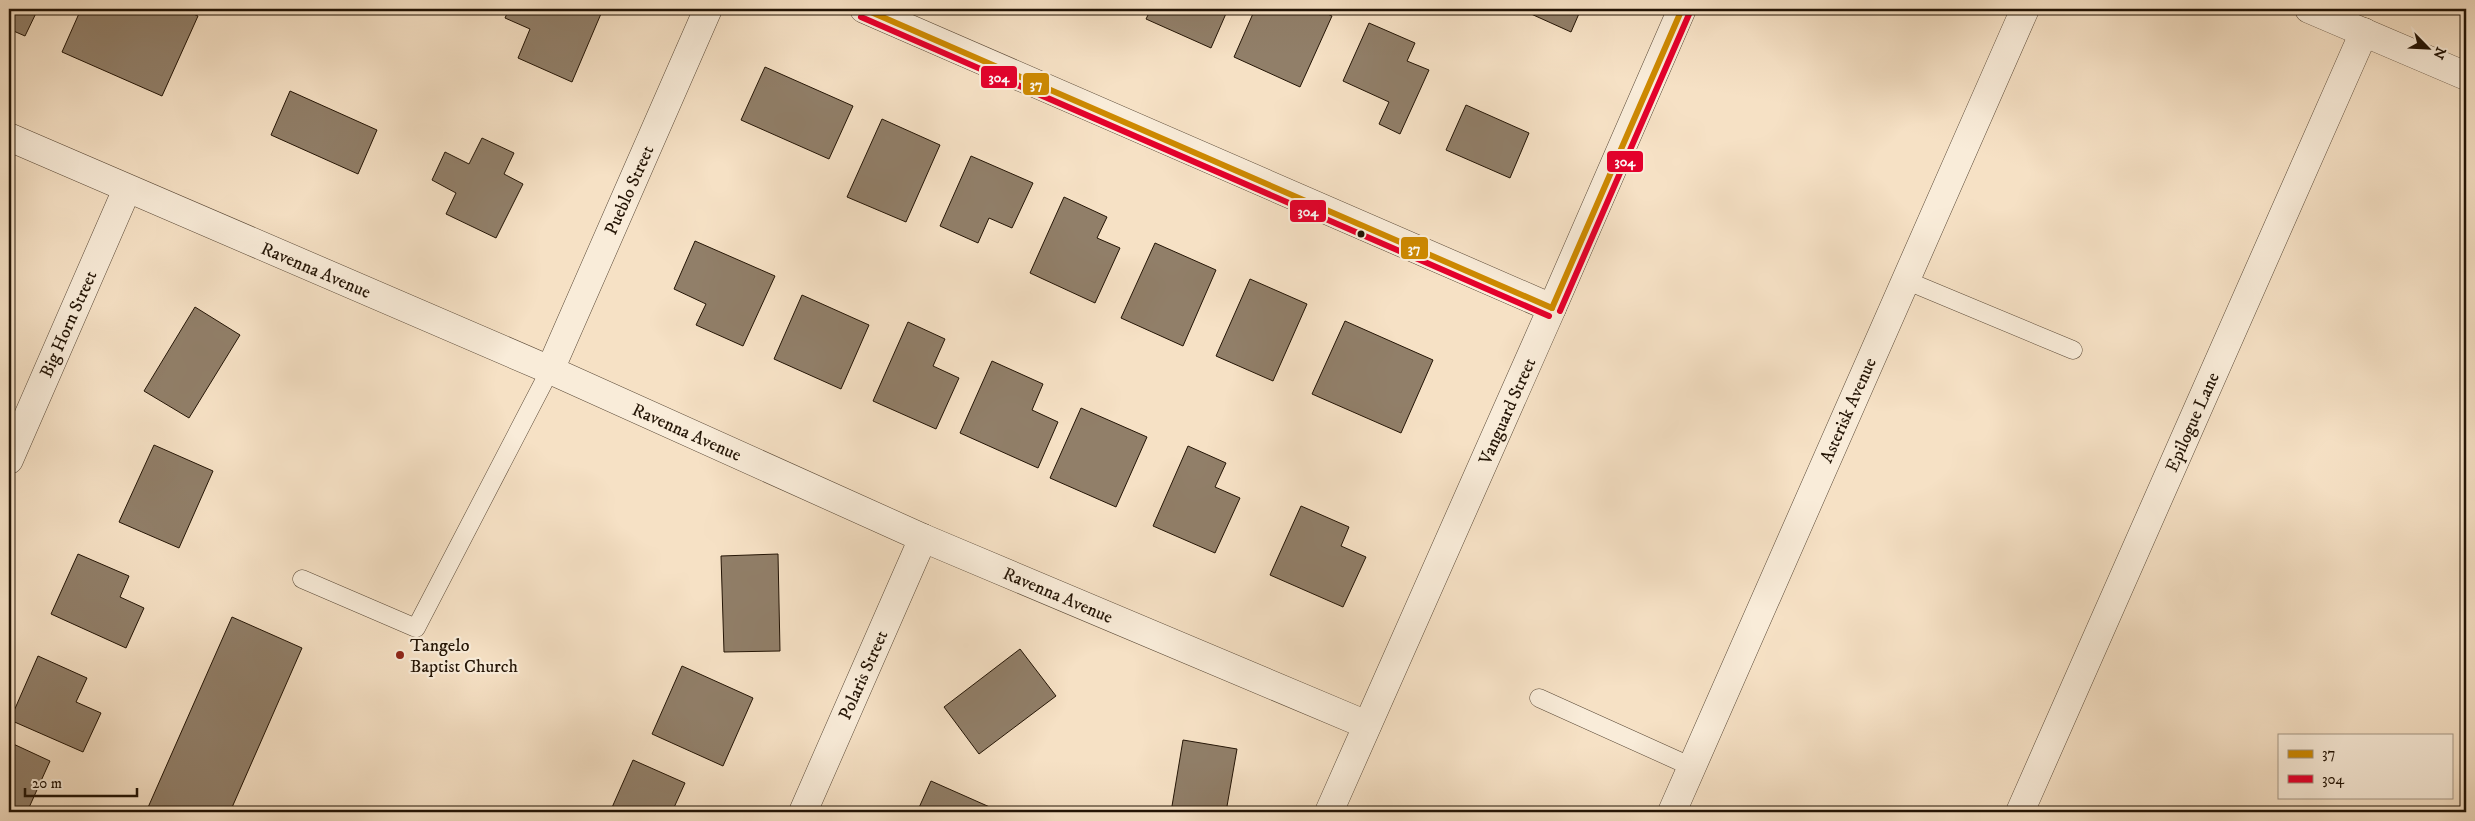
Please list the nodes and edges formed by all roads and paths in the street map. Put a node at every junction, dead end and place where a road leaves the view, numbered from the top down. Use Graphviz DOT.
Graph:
graph roads {
  1 [pos="708,9"];
  2 [pos="864,9"];
  3 [pos="1682,9"];
  4 [pos="2025,9"];
  5 [pos="2309,9"];
  6 [pos="2364,32"];
  7 [pos="2466,76"];
  8 [pos="9,137"];
  9 [pos="127,189"];
  10 [pos="1905,280"];
  11 [pos="1552,308"];
  12 [pos="2072,350"];
  13 [pos="550,370"];
  14 [pos="9,460"];
  15 [pos="923,538"];
  16 [pos="302,579"];
  17 [pos="1539,698"];
  18 [pos="1367,725"];
  19 [pos="1692,767"];
  20 [pos="803,812"];
  21 [pos="1328,812"];
  22 [pos="1672,812"];
  23 [pos="2020,812"];
  1 -- 13 [label="street, Pueblo Street"];
  2 -- 11 [label="street"];
  3 -- 11 [label="street, Vanguard Street"];
  4 -- 10 [label="street, Asterisk Avenue"];
  5 -- 6 [label="street"];
  6 -- 7 [label="street"];
  6 -- 23 [label="street, Epilogue Lane"];
  8 -- 9 [label="street, Ravenna Avenue"];
  9 -- 13 [label="street, Ravenna Avenue"];
  9 -- 14 [label="street, Big Horn Street"];
  10 -- 12 [label="lane"];
  10 -- 19 [label="street, Asterisk Avenue"];
  11 -- 18 [label="street, Vanguard Street"];
  13 -- 15 [label="street, Ravenna Avenue"];
  13 -- 16 [label="lane"];
  15 -- 18 [label="street, Ravenna Avenue"];
  15 -- 20 [label="street, Polaris Street"];
  17 -- 19 [label="lane"];
  18 -- 21 [label="street, Vanguard Street"];
  19 -- 22 [label="street, Asterisk Avenue"];
}
